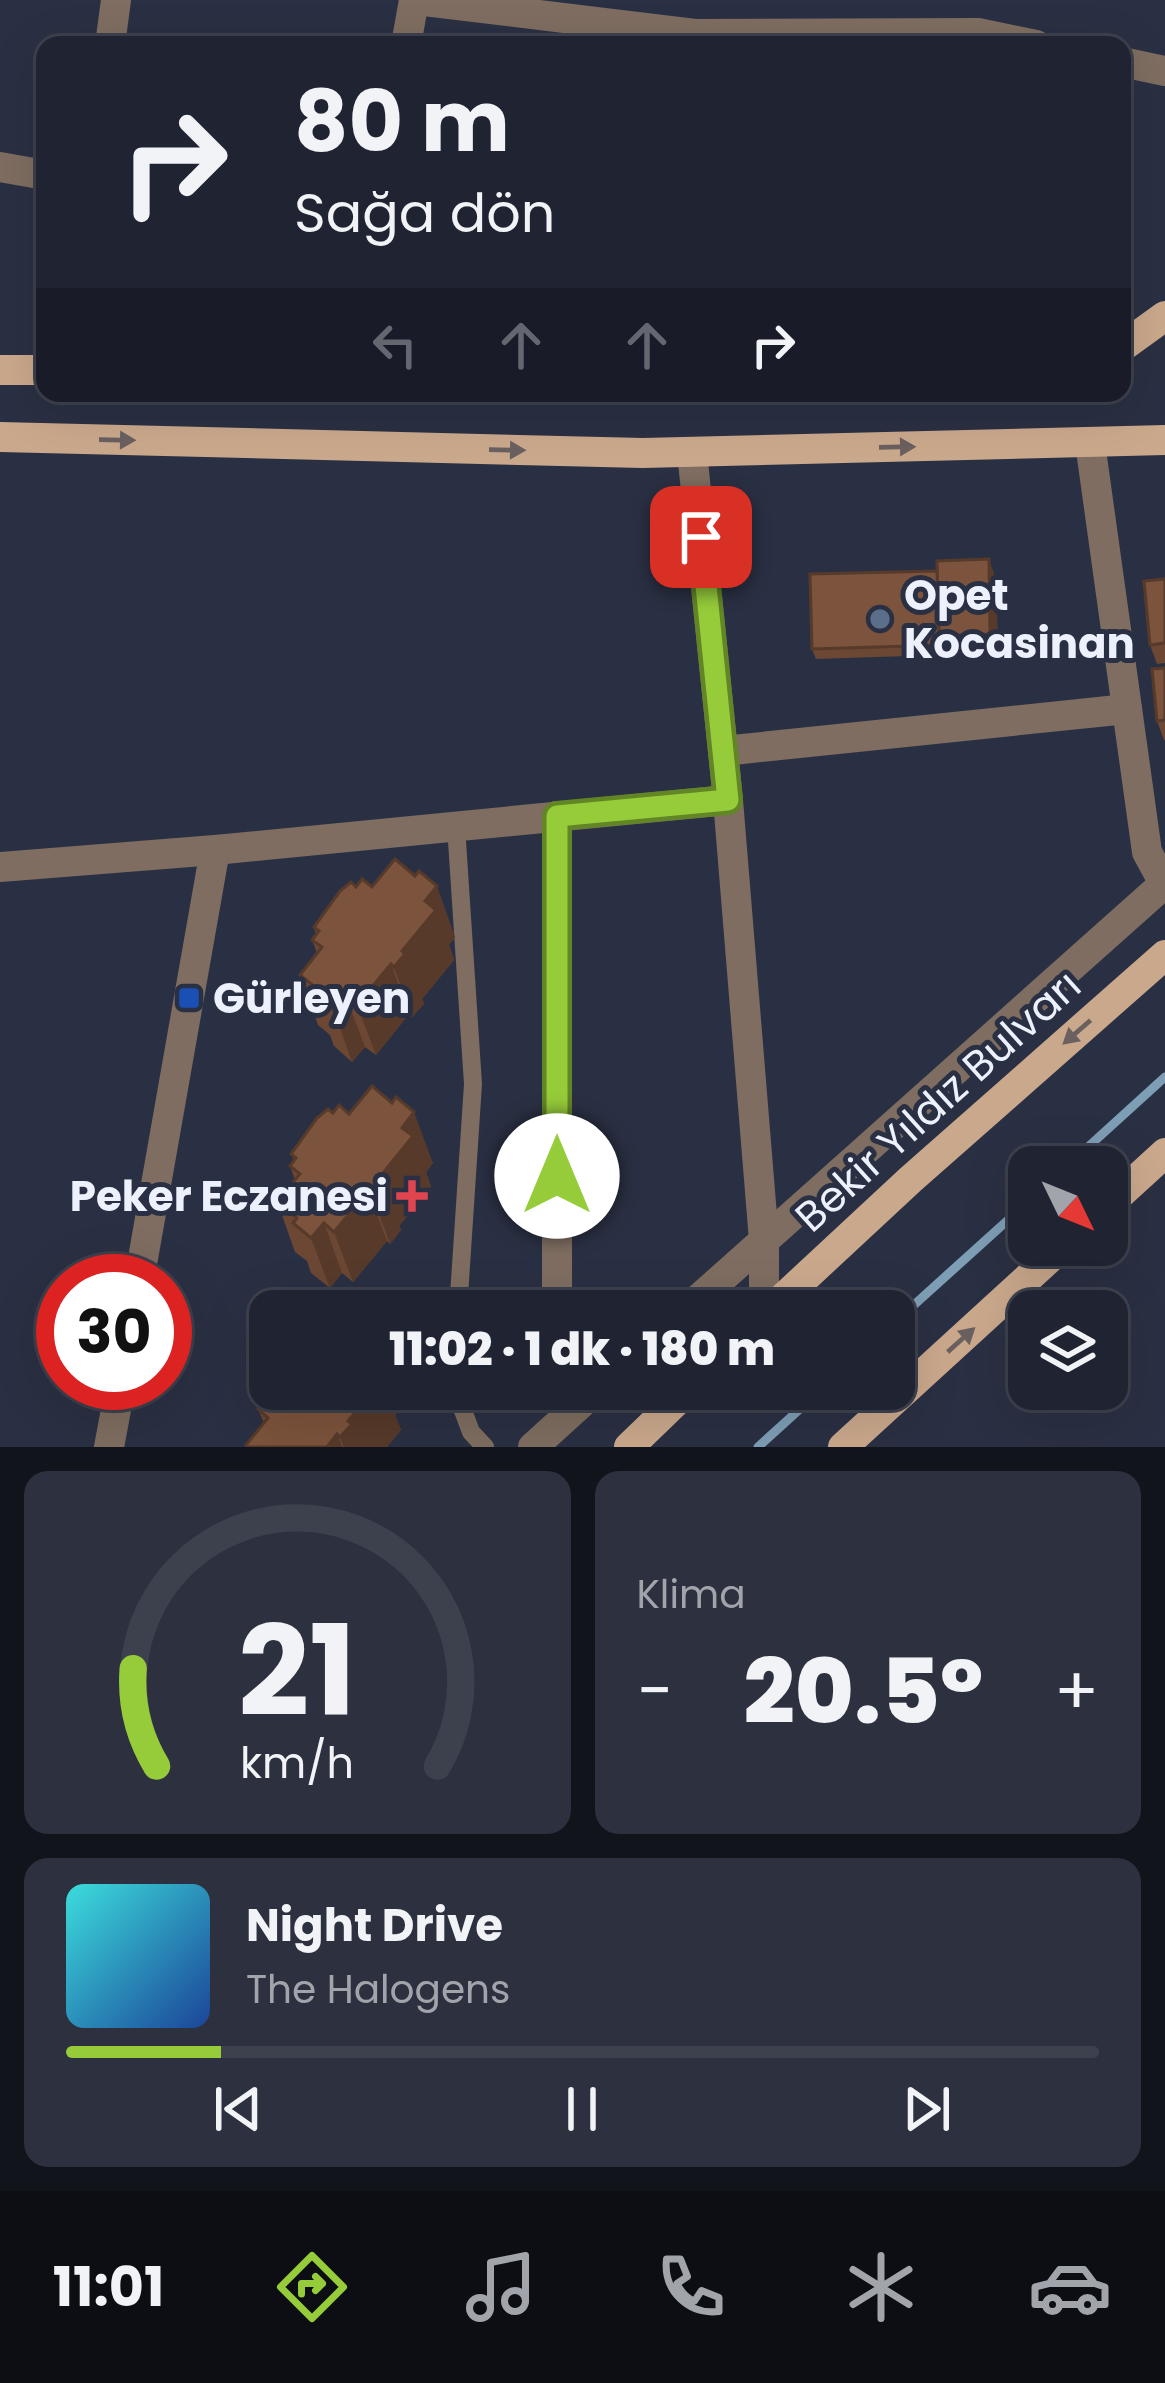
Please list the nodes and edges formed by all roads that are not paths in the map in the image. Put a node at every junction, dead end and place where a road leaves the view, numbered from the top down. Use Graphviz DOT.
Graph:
graph roads {
  1 [pos="116,0"];
  2 [pos="415,0"];
  3 [pos="111,36"];
  4 [pos="408,36"];
  5 [pos="989,36"];
  6 [pos="1131,64"];
  7 [pos="1165,71"];
  8 [pos="0,167"];
  9 [pos="36,174"];
  10 [pos="1165,316"];
  11 [pos="1165,336"];
  12 [pos="1131,341"];
  13 [pos="1131,345"];
  14 [pos="0,370"];
  15 [pos="36,370"];
  16 [pos="0,437"];
  17 [pos="1165,440"];
  18 [pos="1090,443"];
  19 [pos="692,452"];
  20 [pos="1127,710"];
  21 [pos="723,751"];
  22 [pos="728,800"];
  23 [pos="557,816"];
  24 [pos="456,826"];
  25 [pos="215,850"];
  26 [pos="0,867"];
  27 [pos="1165,885"];
  28 [pos="1165,955"];
  29 [pos="1165,1153"];
  30 [pos="1128,1187"];
  31 [pos="764,1240"];
  32 [pos="144,1254"];
  33 [pos="1041,1266"];
  34 [pos="459,1290"];
  35 [pos="556,1290"];
  36 [pos="708,1290"];
  37 [pos="766,1290"];
  38 [pos="790,1290"];
  39 [pos="116,1410"];
  40 [pos="463,1410"];
  41 [pos="556,1410"];
  42 [pos="573,1410"];
  43 [pos="667,1410"];
  44 [pos="556,1425"];
  45 [pos="110,1447"];
  46 [pos="484,1447"];
  47 [pos="533,1447"];
  48 [pos="629,1447"];
  49 [pos="843,1447"];
  1 -- 3 [label="street"];
  2 -- 4 [label="street"];
  2 -- 5 [label="street"];
  6 -- 7 [label="street"];
  8 -- 9 [label="street"];
  10 -- 12 [label="main road"];
  11 -- 13 [label="main road"];
  14 -- 15 [label="main road"];
  16 -- 19 [label="main road, one-way"];
  17 -- 18 [label="main road"];
  19 -- 18 [label="main road, one-way"];
  18 -- 20 [label="street"];
  19 -- 21 [label="street"];
  20 -- 21 [label="street"];
  20 -- 27 [label="street"];
  21 -- 22 [label="street"];
  22 -- 23 [label="street"];
  22 -- 31 [label="street"];
  23 -- 24 [label="street"];
  23 -- 35 [label="street"];
  24 -- 25 [label="street"];
  24 -- 34 [label="lane"];
  25 -- 26 [label="street"];
  25 -- 32 [label="street"];
  27 -- 31 [label="street"];
  28 -- 38 [label="main road, Bekir Yıldız Bulvarı, one-way"];
  29 -- 30 [label="main road"];
  31 -- 36 [label="street"];
  31 -- 37 [label="street"];
  49 -- 33 [label="main road, one-way"];
  39 -- 45 [label="street"];
  40 -- 46 [label="lane"];
  41 -- 44 [label="street"];
  42 -- 44 [label="street"];
  43 -- 48 [label="main road"];
  44 -- 47 [label="street"];
}
